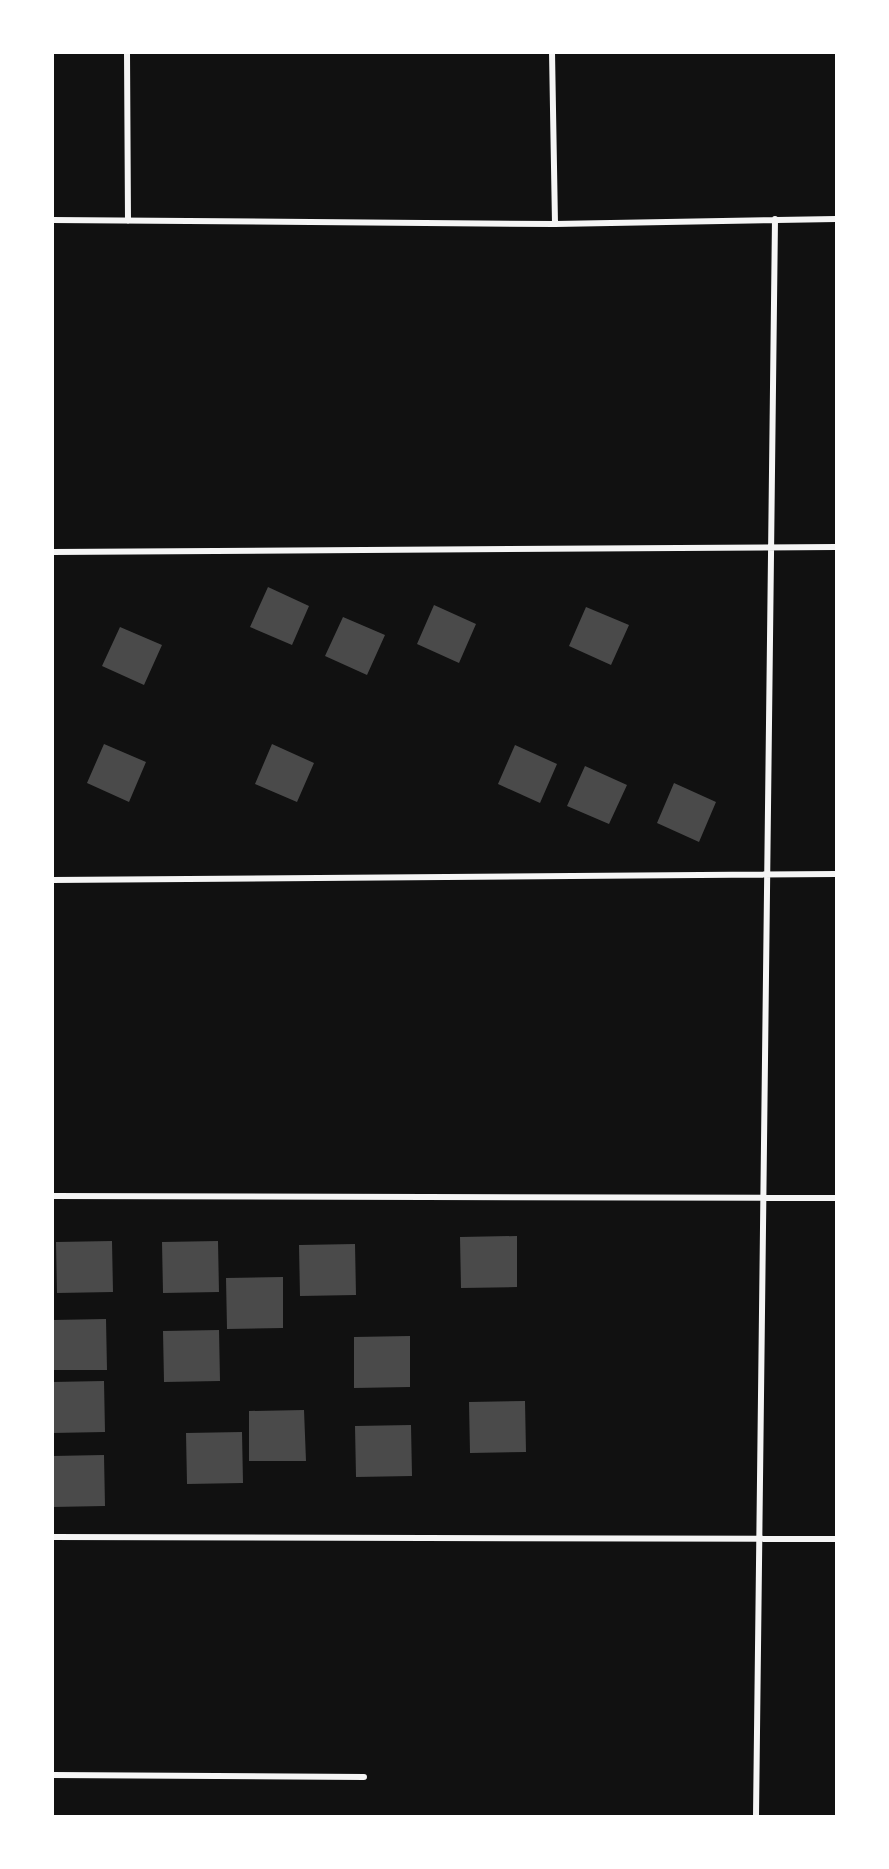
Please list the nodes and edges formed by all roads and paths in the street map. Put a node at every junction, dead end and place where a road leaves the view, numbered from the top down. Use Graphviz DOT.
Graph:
graph roads {
  1 [pos="127,52"];
  2 [pos="552,52"];
  3 [pos="775,219"];
  4 [pos="837,219"];
  5 [pos="52,220"];
  6 [pos="128,221"];
  7 [pos="555,224"];
  8 [pos="837,547"];
  9 [pos="771,548"];
  10 [pos="52,552"];
  11 [pos="767,874"];
  12 [pos="837,874"];
  13 [pos="52,880"];
  14 [pos="52,1196"];
  15 [pos="763,1198"];
  16 [pos="837,1198"];
  17 [pos="52,1537"];
  18 [pos="759,1539"];
  19 [pos="837,1539"];
  20 [pos="52,1775"];
  21 [pos="364,1777"];
  22 [pos="756,1816"];
  1 -- 6 [label="street"];
  2 -- 7 [label="street"];
  3 -- 4 [label="street"];
  3 -- 7 [label="street"];
  3 -- 9 [label="street"];
  5 -- 6 [label="street"];
  6 -- 7 [label="street"];
  8 -- 9 [label="street"];
  9 -- 10 [label="street"];
  9 -- 11 [label="street"];
  11 -- 12 [label="street"];
  11 -- 13 [label="street"];
  11 -- 15 [label="street"];
  14 -- 15 [label="street"];
  15 -- 16 [label="street"];
  15 -- 18 [label="street"];
  17 -- 18 [label="street"];
  18 -- 19 [label="street"];
  18 -- 22 [label="street"];
  20 -- 21 [label="street"];
}
